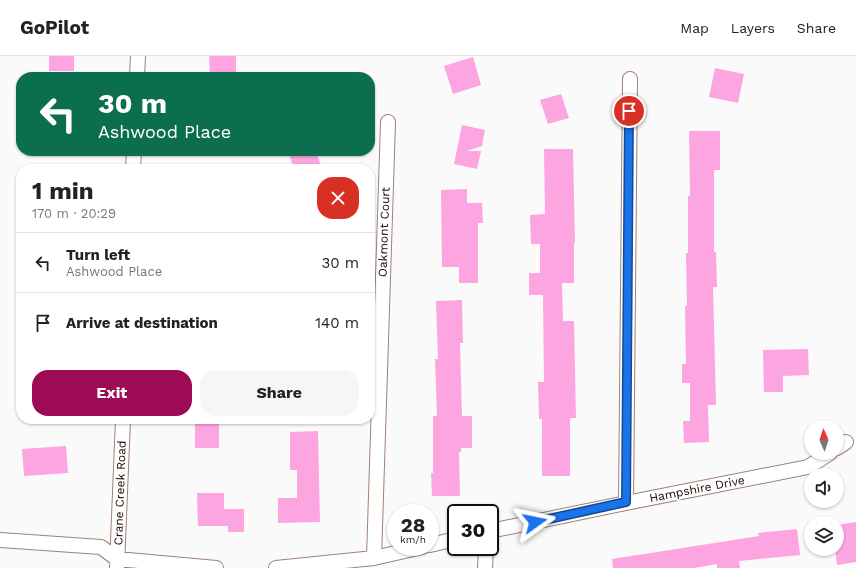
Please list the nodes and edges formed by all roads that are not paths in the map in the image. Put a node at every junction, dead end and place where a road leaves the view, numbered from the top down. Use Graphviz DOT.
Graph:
graph roads {
  1 [pos="138,56"];
  2 [pos="137,72"];
  3 [pos="630,79"];
  4 [pos="388,122"];
  5 [pos="123,424"];
  6 [pos="819,460"];
  7 [pos="626,502"];
  8 [pos="499,529"];
  9 [pos="0,540"];
  10 [pos="387,555"];
  11 [pos="486,556"];
  12 [pos="374,558"];
  13 [pos="117,564"];
  14 [pos="216,568"];
  15 [pos="276,568"];
  16 [pos="485,568"];
  1 -- 2 [label="street"];
  3 -- 7 [label="street"];
  4 -- 12 [label="street, Oakmont Court"];
  5 -- 13 [label="street, Crane Creek Road"];
  6 -- 7 [label="street, Hampshire Drive"];
  7 -- 8 [label="street, Hampshire Drive"];
  9 -- 13 [label="street"];
  10 -- 12 [label="street"];
  11 -- 16 [label="street"];
  12 -- 15 [label="street"];
  13 -- 14 [label="street"];
}
